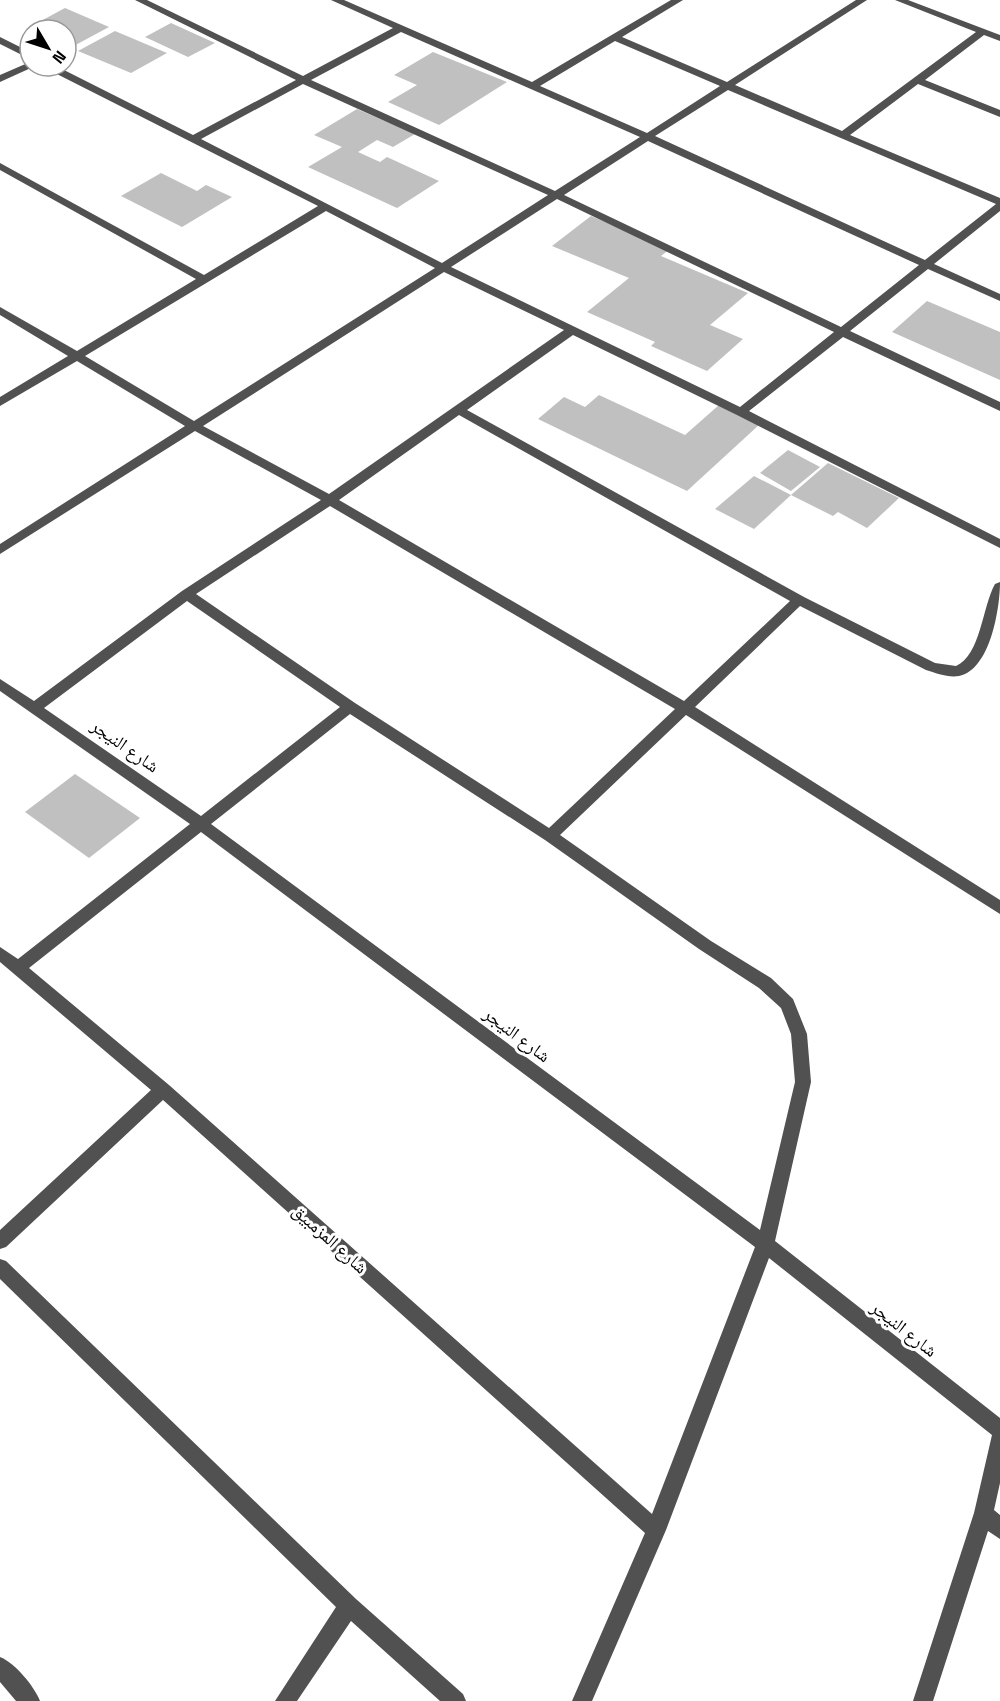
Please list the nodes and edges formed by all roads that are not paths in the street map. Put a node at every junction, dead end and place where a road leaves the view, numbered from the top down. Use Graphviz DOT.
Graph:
graph roads {
  1 [pos="140,0"];
  2 [pos="336,0"];
  3 [pos="678,0"];
  4 [pos="862,0"];
  5 [pos="900,0"];
  6 [pos="399,28"];
  7 [pos="983,32"];
  8 [pos="615,38"];
  9 [pos="1000,38"];
  10 [pos="0,40"];
  11 [pos="18,50"];
  12 [pos="18,70"];
  13 [pos="72,78"];
  14 [pos="0,79"];
  15 [pos="305,81"];
  16 [pos="919,81"];
  17 [pos="533,86"];
  18 [pos="726,86"];
  19 [pos="1000,114"];
  20 [pos="842,136"];
  21 [pos="648,137"];
  22 [pos="193,139"];
  23 [pos="0,166"];
  24 [pos="556,195"];
  25 [pos="1000,204"];
  26 [pos="326,206"];
  27 [pos="925,264"];
  28 [pos="442,267"];
  29 [pos="205,280"];
  30 [pos="1000,298"];
  31 [pos="0,310"];
  32 [pos="572,330"];
  33 [pos="841,330"];
  34 [pos="77,357"];
  35 [pos="0,402"];
  36 [pos="1000,407"];
  37 [pos="458,410"];
  38 [pos="741,412"];
  39 [pos="194,426"];
  40 [pos="330,500"];
  41 [pos="1000,544"];
  42 [pos="0,550"];
  43 [pos="1000,587"];
  44 [pos="187,594"];
  45 [pos="799,600"];
  46 [pos="0,684"];
  47 [pos="34,707"];
  48 [pos="350,707"];
  49 [pos="685,708"];
  50 [pos="201,824"];
  51 [pos="550,836"];
  52 [pos="1000,908"];
  53 [pos="0,953"];
  54 [pos="17,968"];
  55 [pos="163,1090"];
  56 [pos="0,1241"];
  57 [pos="765,1244"];
  58 [pos="0,1267"];
  59 [pos="1000,1430"];
  60 [pos="1000,1438"];
  61 [pos="984,1513"];
  62 [pos="1000,1529"];
  63 [pos="656,1530"];
  64 [pos="349,1606"];
  65 [pos="0,1667"];
  66 [pos="30,1701"];
  67 [pos="285,1701"];
  68 [pos="456,1701"];
  69 [pos="582,1701"];
  70 [pos="923,1701"];
  1 -- 15 [label="street"];
  2 -- 6 [label="street"];
  3 -- 8 [label="street"];
  4 -- 18 [label="street"];
  5 -- 7 [label="street"];
  6 -- 15 [label="street"];
  6 -- 17 [label="street"];
  7 -- 9 [label="street"];
  7 -- 16 [label="street"];
  8 -- 17 [label="street"];
  8 -- 18 [label="street"];
  10 -- 11 [label="street"];
  12 -- 14 [label="street"];
  13 -- 22 [label="street"];
  15 -- 22 [label="street"];
  15 -- 24 [label="street"];
  16 -- 19 [label="street"];
  16 -- 20 [label="street"];
  17 -- 21 [label="street"];
  18 -- 20 [label="street"];
  18 -- 21 [label="street"];
  20 -- 25 [label="street"];
  21 -- 24 [label="street"];
  21 -- 27 [label="street"];
  22 -- 26 [label="street"];
  23 -- 29 [label="street"];
  24 -- 28 [label="street"];
  24 -- 33 [label="street"];
  25 -- 27 [label="street"];
  26 -- 28 [label="street"];
  26 -- 29 [label="street"];
  27 -- 30 [label="street"];
  27 -- 33 [label="street"];
  28 -- 32 [label="street"];
  28 -- 39 [label="street"];
  29 -- 34 [label="street"];
  31 -- 34 [label="street"];
  32 -- 37 [label="street"];
  32 -- 38 [label="street"];
  33 -- 36 [label="street"];
  33 -- 38 [label="street"];
  34 -- 35 [label="street"];
  34 -- 39 [label="street"];
  37 -- 40 [label="street"];
  37 -- 45 [label="street"];
  38 -- 41 [label="street"];
  39 -- 40 [label="street"];
  39 -- 42 [label="street"];
  40 -- 44 [label="street"];
  40 -- 49 [label="street"];
  43 -- 45 [label="street"];
  44 -- 47 [label="street"];
  44 -- 48 [label="street"];
  45 -- 49 [label="street"];
  46 -- 47 [label="street, شارع النيجر"];
  47 -- 50 [label="street, شارع النيجر"];
  48 -- 50 [label="street"];
  48 -- 51 [label="street"];
  49 -- 51 [label="street"];
  49 -- 52 [label="street"];
  50 -- 54 [label="street"];
  50 -- 57 [label="street, شارع النيجر"];
  51 -- 57 [label="street"];
  53 -- 54 [label="street, شارع المزمبيق"];
  54 -- 55 [label="street, شارع المزمبيق"];
  55 -- 56 [label="street"];
  55 -- 63 [label="street, شارع المزمبيق"];
  57 -- 59 [label="street, شارع النيجر"];
  57 -- 63 [label="street"];
  58 -- 64 [label="street"];
  60 -- 61 [label="street"];
  61 -- 62 [label="street"];
  61 -- 70 [label="street"];
  63 -- 69 [label="street"];
  64 -- 67 [label="street"];
  64 -- 68 [label="street"];
  65 -- 66 [label="street"];
}
